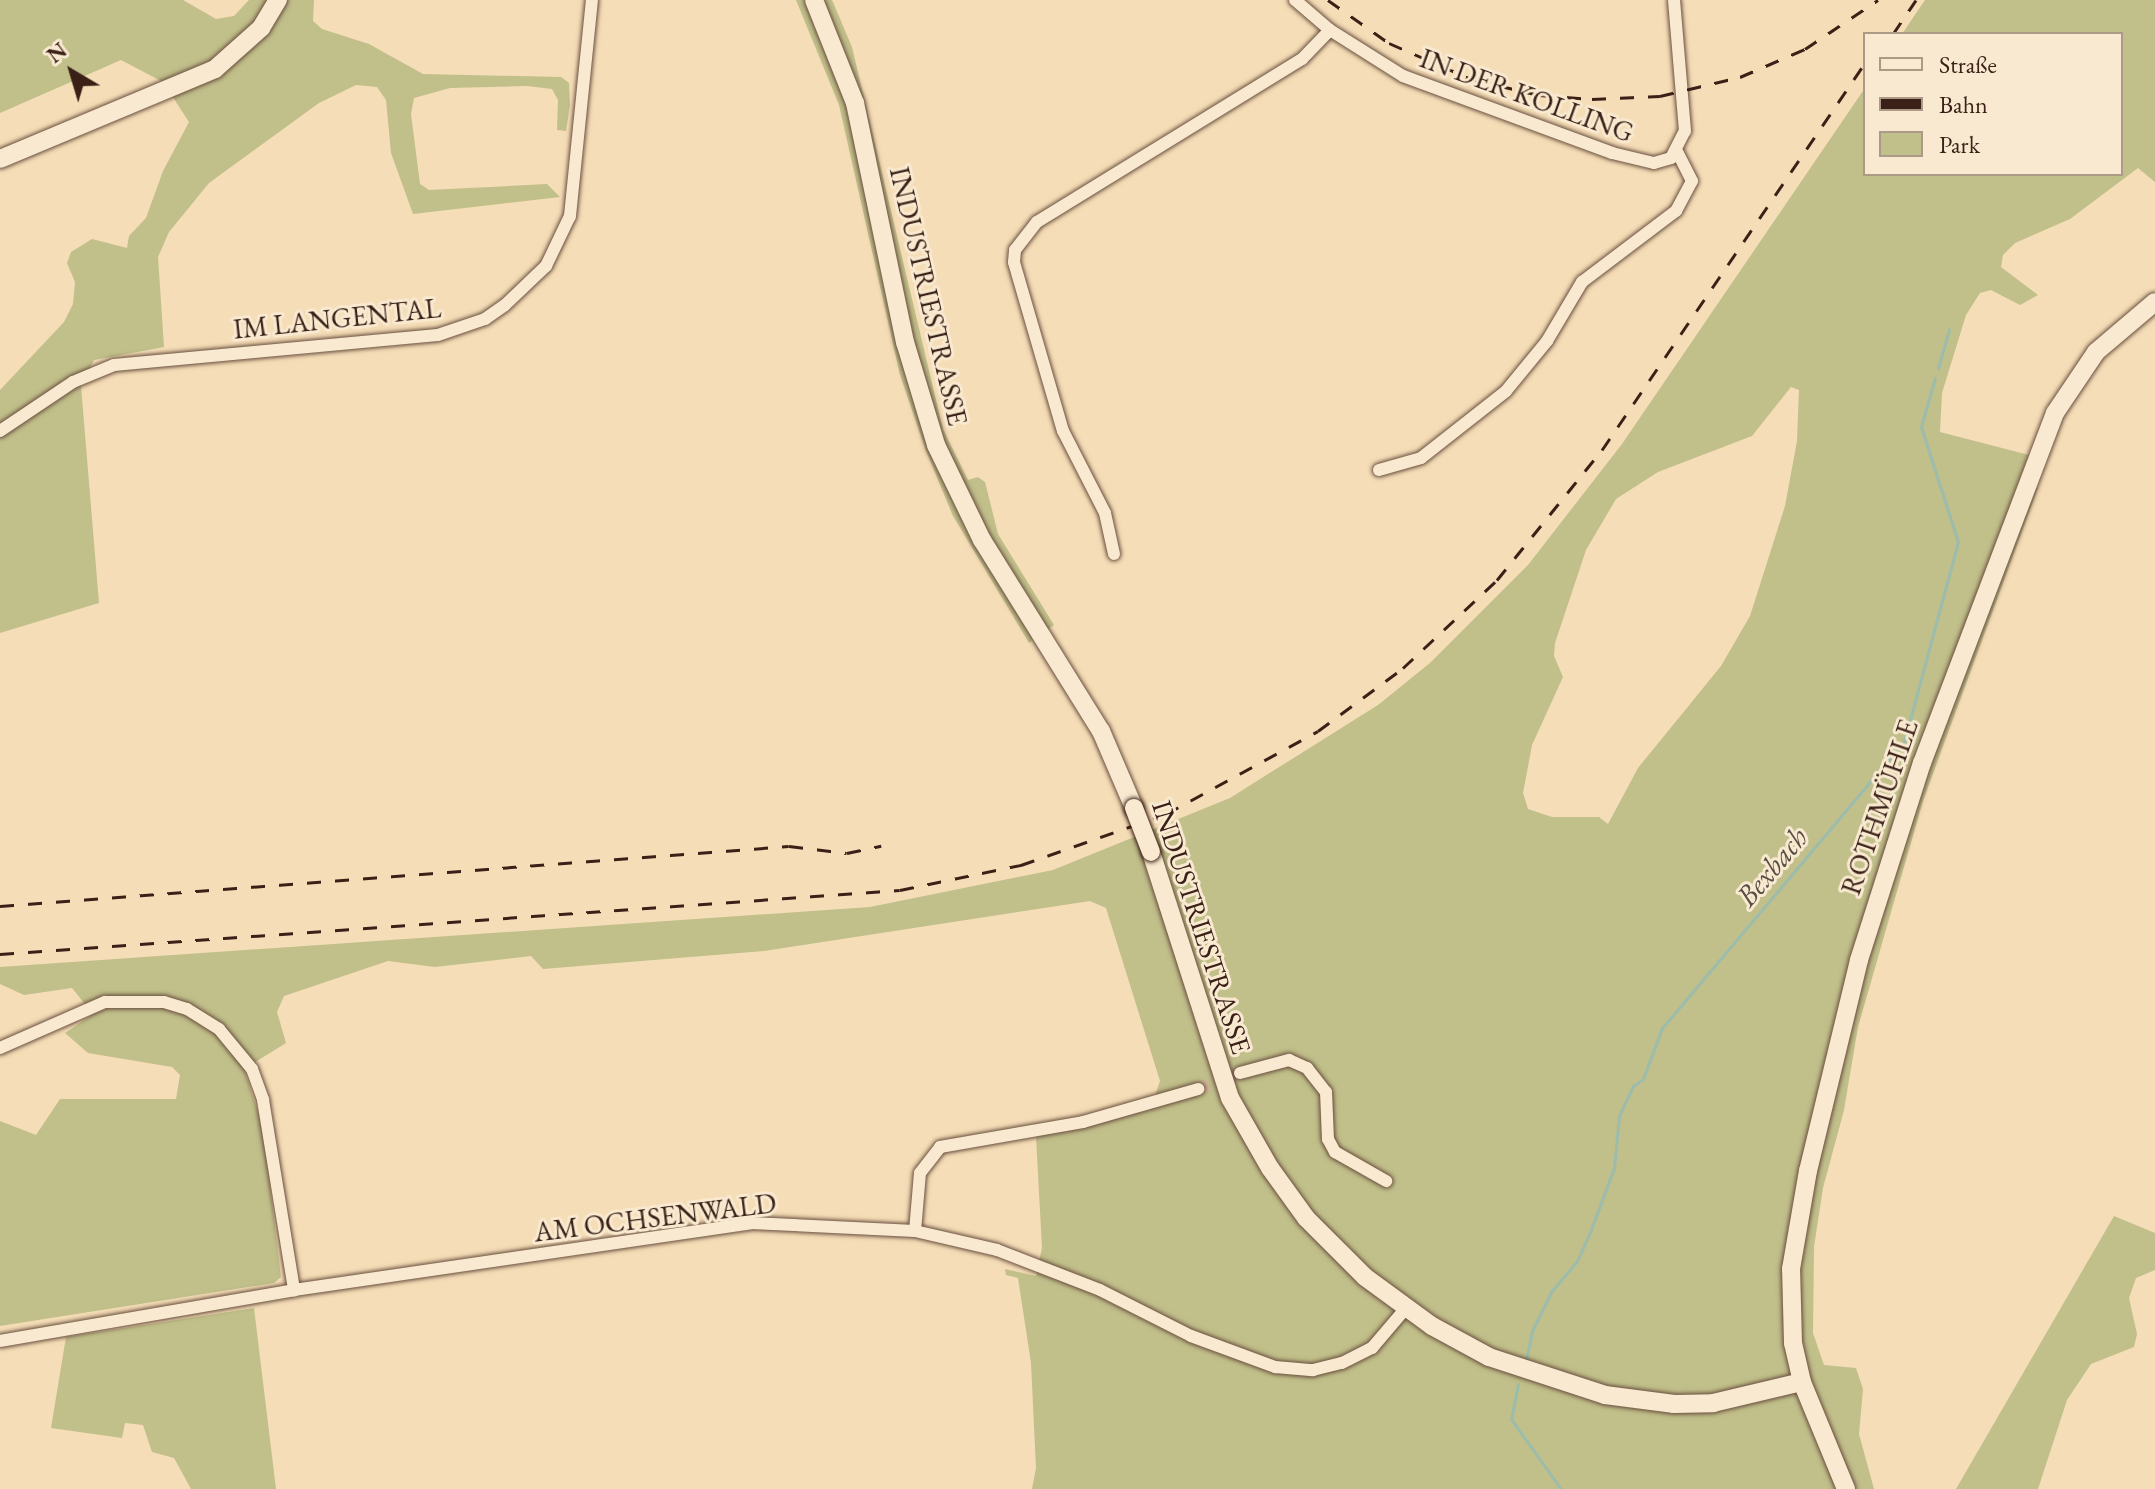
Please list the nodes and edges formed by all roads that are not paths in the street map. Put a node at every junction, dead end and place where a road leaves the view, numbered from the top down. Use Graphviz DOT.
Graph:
graph roads {
  1 [pos="278,0"];
  2 [pos="592,0"];
  3 [pos="814,0"];
  4 [pos="1295,0"];
  5 [pos="1674,0"];
  6 [pos="1330,30"];
  7 [pos="1677,152"];
  8 [pos="0,159"];
  9 [pos="2155,302"];
  10 [pos="0,431"];
  11 [pos="1379,470"];
  12 [pos="1114,554"];
  13 [pos="0,1048"];
  14 [pos="1240,1073"];
  15 [pos="1198,1089"];
  16 [pos="1386,1181"];
  17 [pos="915,1231"];
  18 [pos="294,1290"];
  19 [pos="1406,1308"];
  20 [pos="0,1341"];
  21 [pos="1802,1382"];
  22 [pos="1846,1489"];
  1 -- 8 [label="street"];
  2 -- 10 [label="street, IM LANGENTAL"];
  3 -- 19 [label="street, INDUSTRIESTRASSE, bridge"];
  4 -- 6 [label="street, IN DER KOLLING"];
  5 -- 7 [label="street"];
  6 -- 7 [label="street, IN DER KOLLING"];
  6 -- 12 [label="street"];
  7 -- 11 [label="street"];
  9 -- 21 [label="street, ROTHMÜHLE"];
  13 -- 18 [label="street"];
  14 -- 16 [label="street"];
  15 -- 17 [label="street"];
  17 -- 18 [label="street, AM OCHSENWALD"];
  17 -- 19 [label="street, AM OCHSENWALD"];
  18 -- 20 [label="street, AM OCHSENWALD"];
  19 -- 21 [label="street, INDUSTRIESTRASSE"];
  21 -- 22 [label="street, ROTHMÜHLE"];
}
